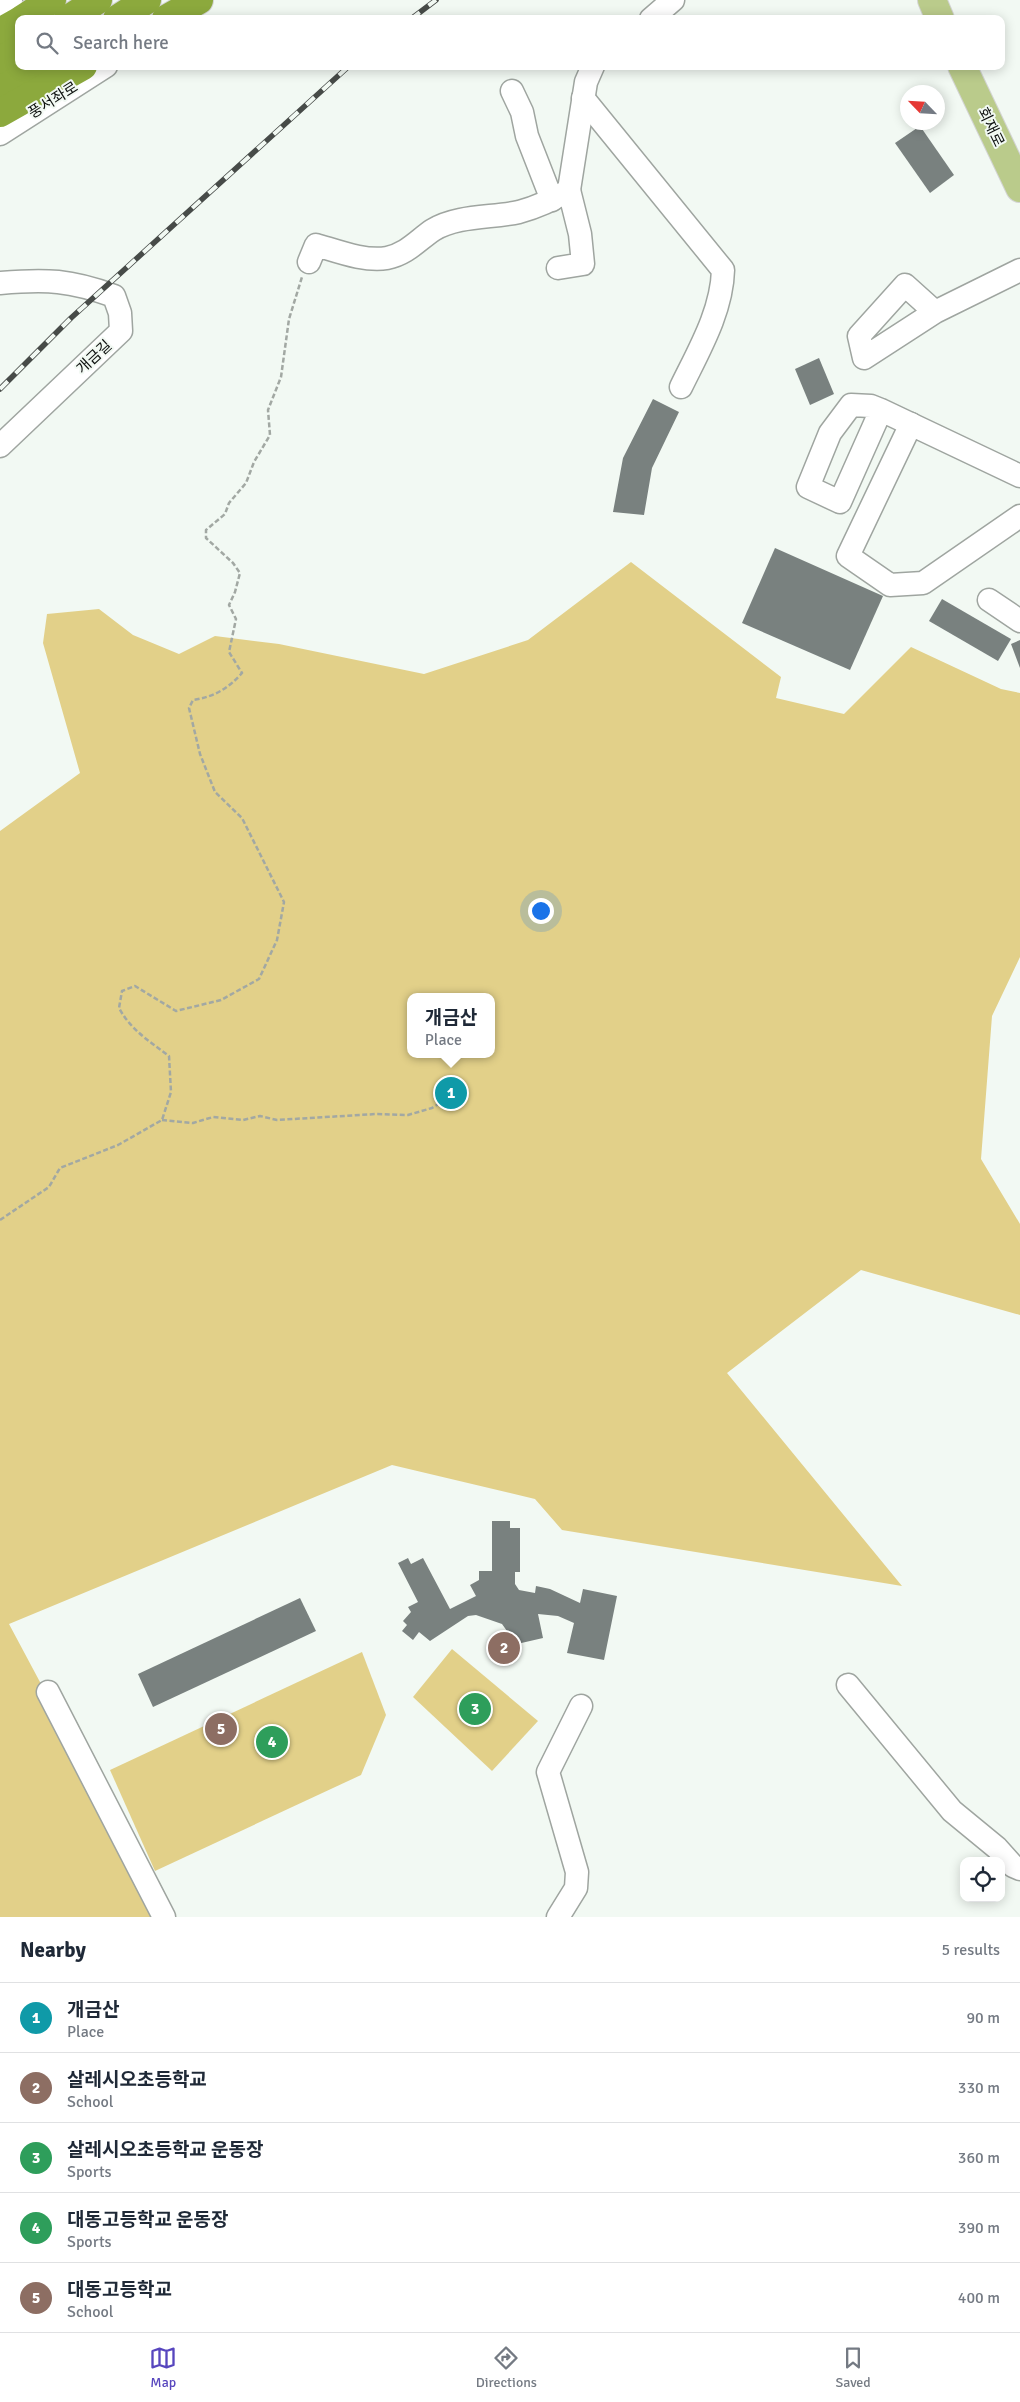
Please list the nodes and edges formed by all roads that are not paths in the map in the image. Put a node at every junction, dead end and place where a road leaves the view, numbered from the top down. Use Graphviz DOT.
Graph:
graph roads {
  1 [pos="11,0"];
  2 [pos="52,0"];
  3 [pos="98,0"];
  4 [pos="147,0"];
  5 [pos="199,0"];
  6 [pos="210,0"];
  7 [pos="673,0"];
  8 [pos="932,0"];
  9 [pos="0,7"];
  10 [pos="28,15"];
  11 [pos="74,15"];
  12 [pos="123,15"];
  13 [pos="173,15"];
  14 [pos="187,15"];
  15 [pos="656,15"];
  16 [pos="938,15"];
  17 [pos="15,23"];
  18 [pos="0,32"];
  19 [pos="15,52"];
  20 [pos="0,61"];
  21 [pos="34,70"];
  22 [pos="76,70"];
  23 [pos="100,70"];
  24 [pos="591,70"];
  25 [pos="964,70"];
  26 [pos="0,91"];
  27 [pos="512,91"];
  28 [pos="583,98"];
  29 [pos="0,113"];
  30 [pos="0,134"];
  31 [pos="1020,188"];
  32 [pos="560,195"];
  33 [pos="309,262"];
  34 [pos="558,268"];
  35 [pos="1020,270"];
  36 [pos="0,283"];
  37 [pos="935,312"];
  38 [pos="681,387"];
  39 [pos="881,410"];
  40 [pos="911,424"];
  41 [pos="0,446"];
  42 [pos="1020,476"];
  43 [pos="1020,516"];
  44 [pos="989,600"];
  45 [pos="1020,621"];
  46 [pos="848,1685"];
  47 [pos="48,1692"];
  48 [pos="581,1706"];
  49 [pos="1020,1869"];
  50 [pos="164,1917"];
  51 [pos="558,1917"];
  1 -- 9 [label="street"];
  2 -- 10 [label="highway"];
  3 -- 11 [label="highway"];
  4 -- 12 [label="highway"];
  5 -- 13 [label="highway"];
  6 -- 14 [label="street"];
  7 -- 15 [label="street"];
  8 -- 16 [label="main road"];
  17 -- 18 [label="highway"];
  19 -- 20 [label="highway"];
  21 -- 26 [label="highway"];
  22 -- 29 [label="highway"];
  23 -- 30 [label="street, 풍서좌로"];
  24 -- 28 [label="street"];
  25 -- 31 [label="main road, 회재로"];
  27 -- 32 [label="street"];
  28 -- 32 [label="street"];
  28 -- 38 [label="street"];
  32 -- 33 [label="street"];
  32 -- 34 [label="street"];
  35 -- 37 [label="street"];
  36 -- 41 [label="street, 개금길"];
  39 -- 40 [label="street"];
  40 -- 42 [label="street"];
  40 -- 43 [label="street"];
  44 -- 45 [label="street"];
  46 -- 49 [label="street"];
  47 -- 50 [label="street"];
  48 -- 51 [label="street"];
}
